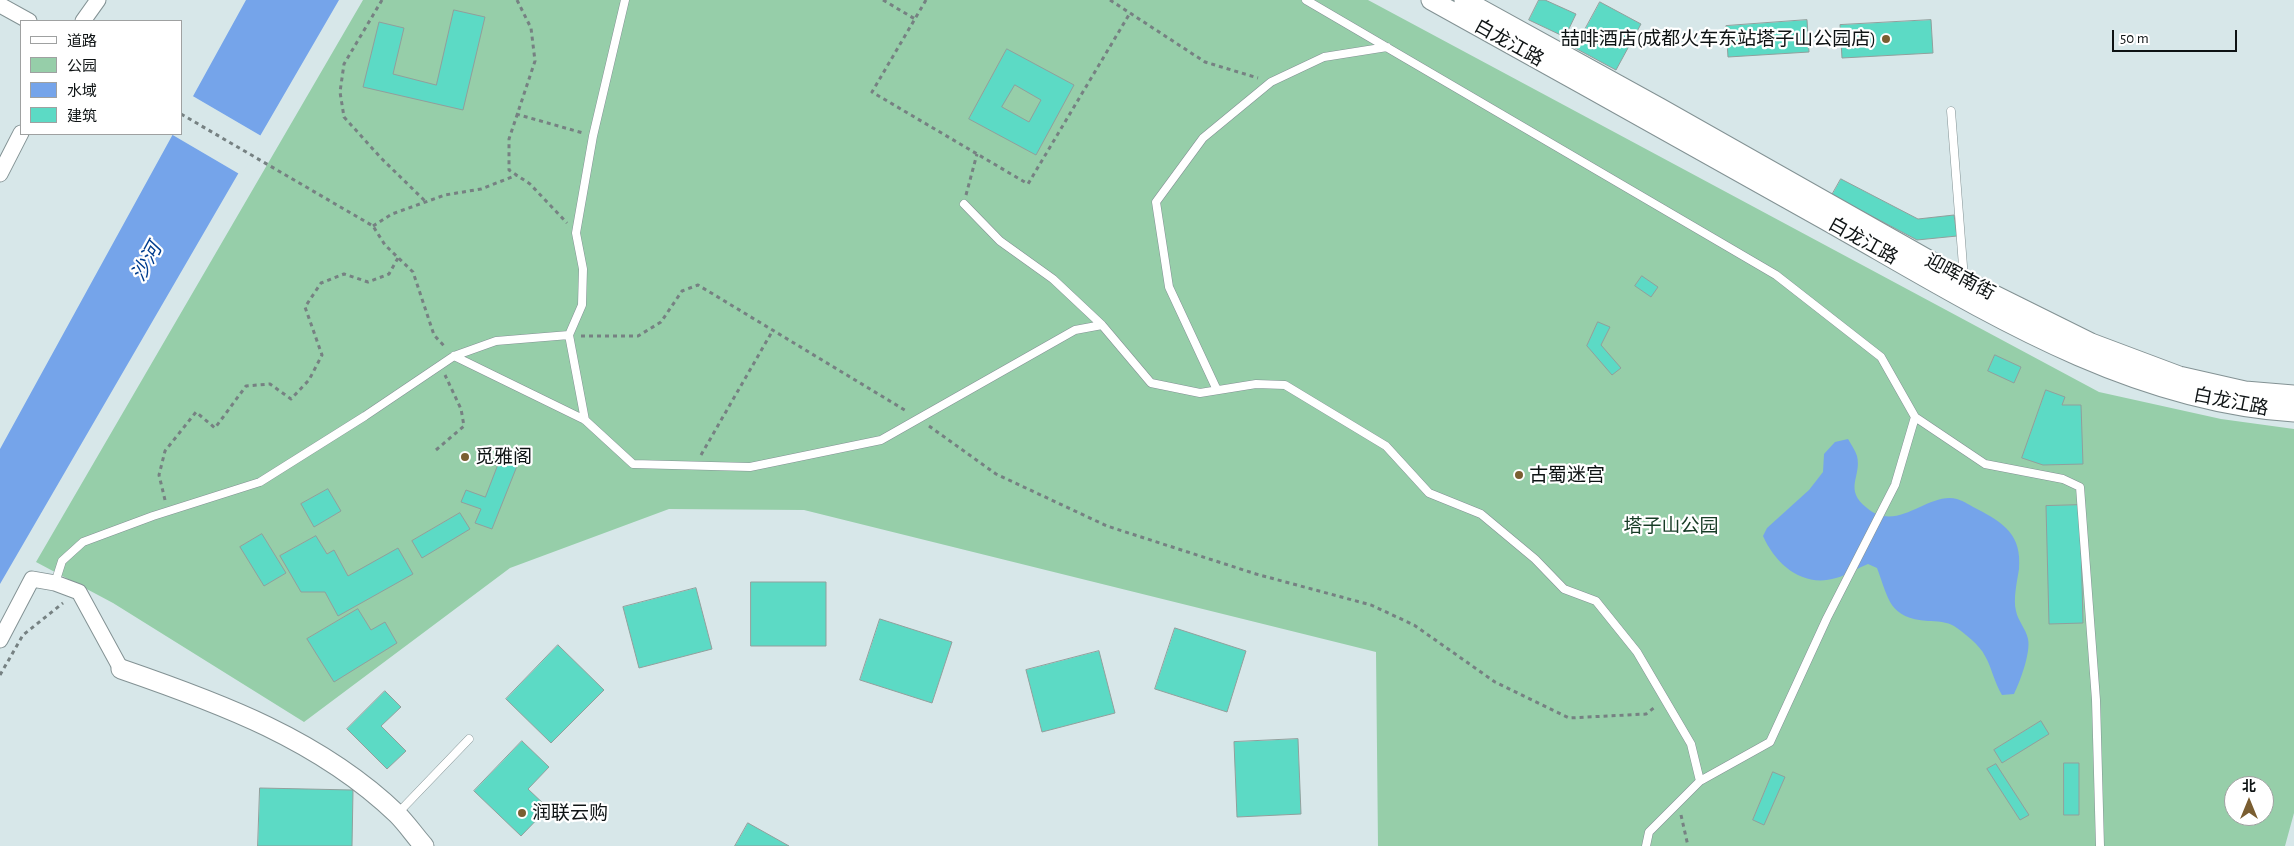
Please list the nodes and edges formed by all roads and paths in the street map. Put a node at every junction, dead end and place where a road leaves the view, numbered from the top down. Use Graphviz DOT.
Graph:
graph roads {
  1 [pos="98,0"];
  2 [pos="382,0"];
  3 [pos="516,0"];
  4 [pos="625,0"];
  5 [pos="884,0"];
  6 [pos="926,0"];
  7 [pos="1110,0"];
  8 [pos="1306,0"];
  9 [pos="1431,0"];
  10 [pos="0,5"];
  11 [pos="1459,6"];
  12 [pos="1130,13"];
  13 [pos="915,19"];
  14 [pos="27,20"];
  15 [pos="84,20"];
  16 [pos="1387,47"];
  17 [pos="1271,82"];
  18 [pos="1951,112"];
  19 [pos="516,114"];
  20 [pos="182,115"];
  21 [pos="20,135"];
  22 [pos="593,136"];
  23 [pos="977,154"];
  24 [pos="0,174"];
  25 [pos="516,174"];
  26 [pos="426,202"];
  27 [pos="964,204"];
  28 [pos="373,226"];
  29 [pos="576,233"];
  30 [pos="398,258"];
  31 [pos="1964,280"];
  32 [pos="1102,325"];
  33 [pos="773,330"];
  34 [pos="569,335"];
  35 [pos="454,356"];
  36 [pos="440,365"];
  37 [pos="1217,390"];
  38 [pos="2294,395"];
  39 [pos="2294,412"];
  40 [pos="1915,417"];
  41 [pos="920,419"];
  42 [pos="585,420"];
  43 [pos="436,450"];
  44 [pos="695,466"];
  45 [pos="174,509"];
  46 [pos="55,583"];
  47 [pos="79,592"];
  48 [pos="0,640"];
  49 [pos="121,669"];
  50 [pos="0,674"];
  51 [pos="1664,700"];
  52 [pos="469,739"];
  53 [pos="1700,781"];
  54 [pos="1678,802"];
  55 [pos="397,815"];
  56 [pos="424,846"];
  57 [pos="1646,846"];
  58 [pos="1688,846"];
  59 [pos="2100,846"];
  1 -- 15 [label="street"];
  2 -- 26 [label="path"];
  3 -- 19 [label="path"];
  4 -- 22 [label="lane"];
  5 -- 13 [label="path"];
  6 -- 13 [label="path"];
  7 -- 12 [label="path"];
  8 -- 16 [label="lane"];
  9 -- 11 [label="street"];
  10 -- 14 [label="street"];
  11 -- 31 [label="street, 迎晖南街"];
  11 -- 39 [label="street, 白龙江路"];
  12 -- 17 [label="path"];
  12 -- 23 [label="path"];
  13 -- 23 [label="path"];
  16 -- 17 [label="lane"];
  16 -- 40 [label="lane"];
  17 -- 37 [label="lane"];
  18 -- 31 [label="lane"];
  19 -- 22 [label="path"];
  19 -- 25 [label="path"];
  20 -- 28 [label="path"];
  21 -- 24 [label="street"];
  22 -- 29 [label="lane"];
  23 -- 27 [label="path"];
  25 -- 26 [label="path"];
  25 -- 29 [label="path"];
  26 -- 28 [label="path"];
  27 -- 32 [label="lane"];
  28 -- 30 [label="path"];
  29 -- 34 [label="lane"];
  30 -- 35 [label="path"];
  30 -- 45 [label="path"];
  31 -- 38 [label="street, 迎晖南街"];
  32 -- 37 [label="lane"];
  32 -- 41 [label="lane"];
  33 -- 34 [label="path"];
  33 -- 41 [label="path"];
  33 -- 44 [label="path"];
  34 -- 35 [label="lane"];
  34 -- 42 [label="lane"];
  35 -- 36 [label="lane"];
  35 -- 42 [label="lane"];
  36 -- 43 [label="path"];
  36 -- 45 [label="lane"];
  37 -- 51 [label="lane"];
  40 -- 53 [label="lane"];
  40 -- 59 [label="lane"];
  41 -- 44 [label="lane"];
  41 -- 51 [label="path"];
  42 -- 44 [label="lane"];
  45 -- 46 [label="lane"];
  46 -- 47 [label="street"];
  46 -- 48 [label="street"];
  47 -- 49 [label="street"];
  47 -- 50 [label="path"];
  49 -- 55 [label="street"];
  51 -- 53 [label="lane"];
  52 -- 55 [label="lane"];
  53 -- 54 [label="lane"];
  54 -- 57 [label="lane"];
  54 -- 58 [label="path"];
  55 -- 56 [label="street"];
}
